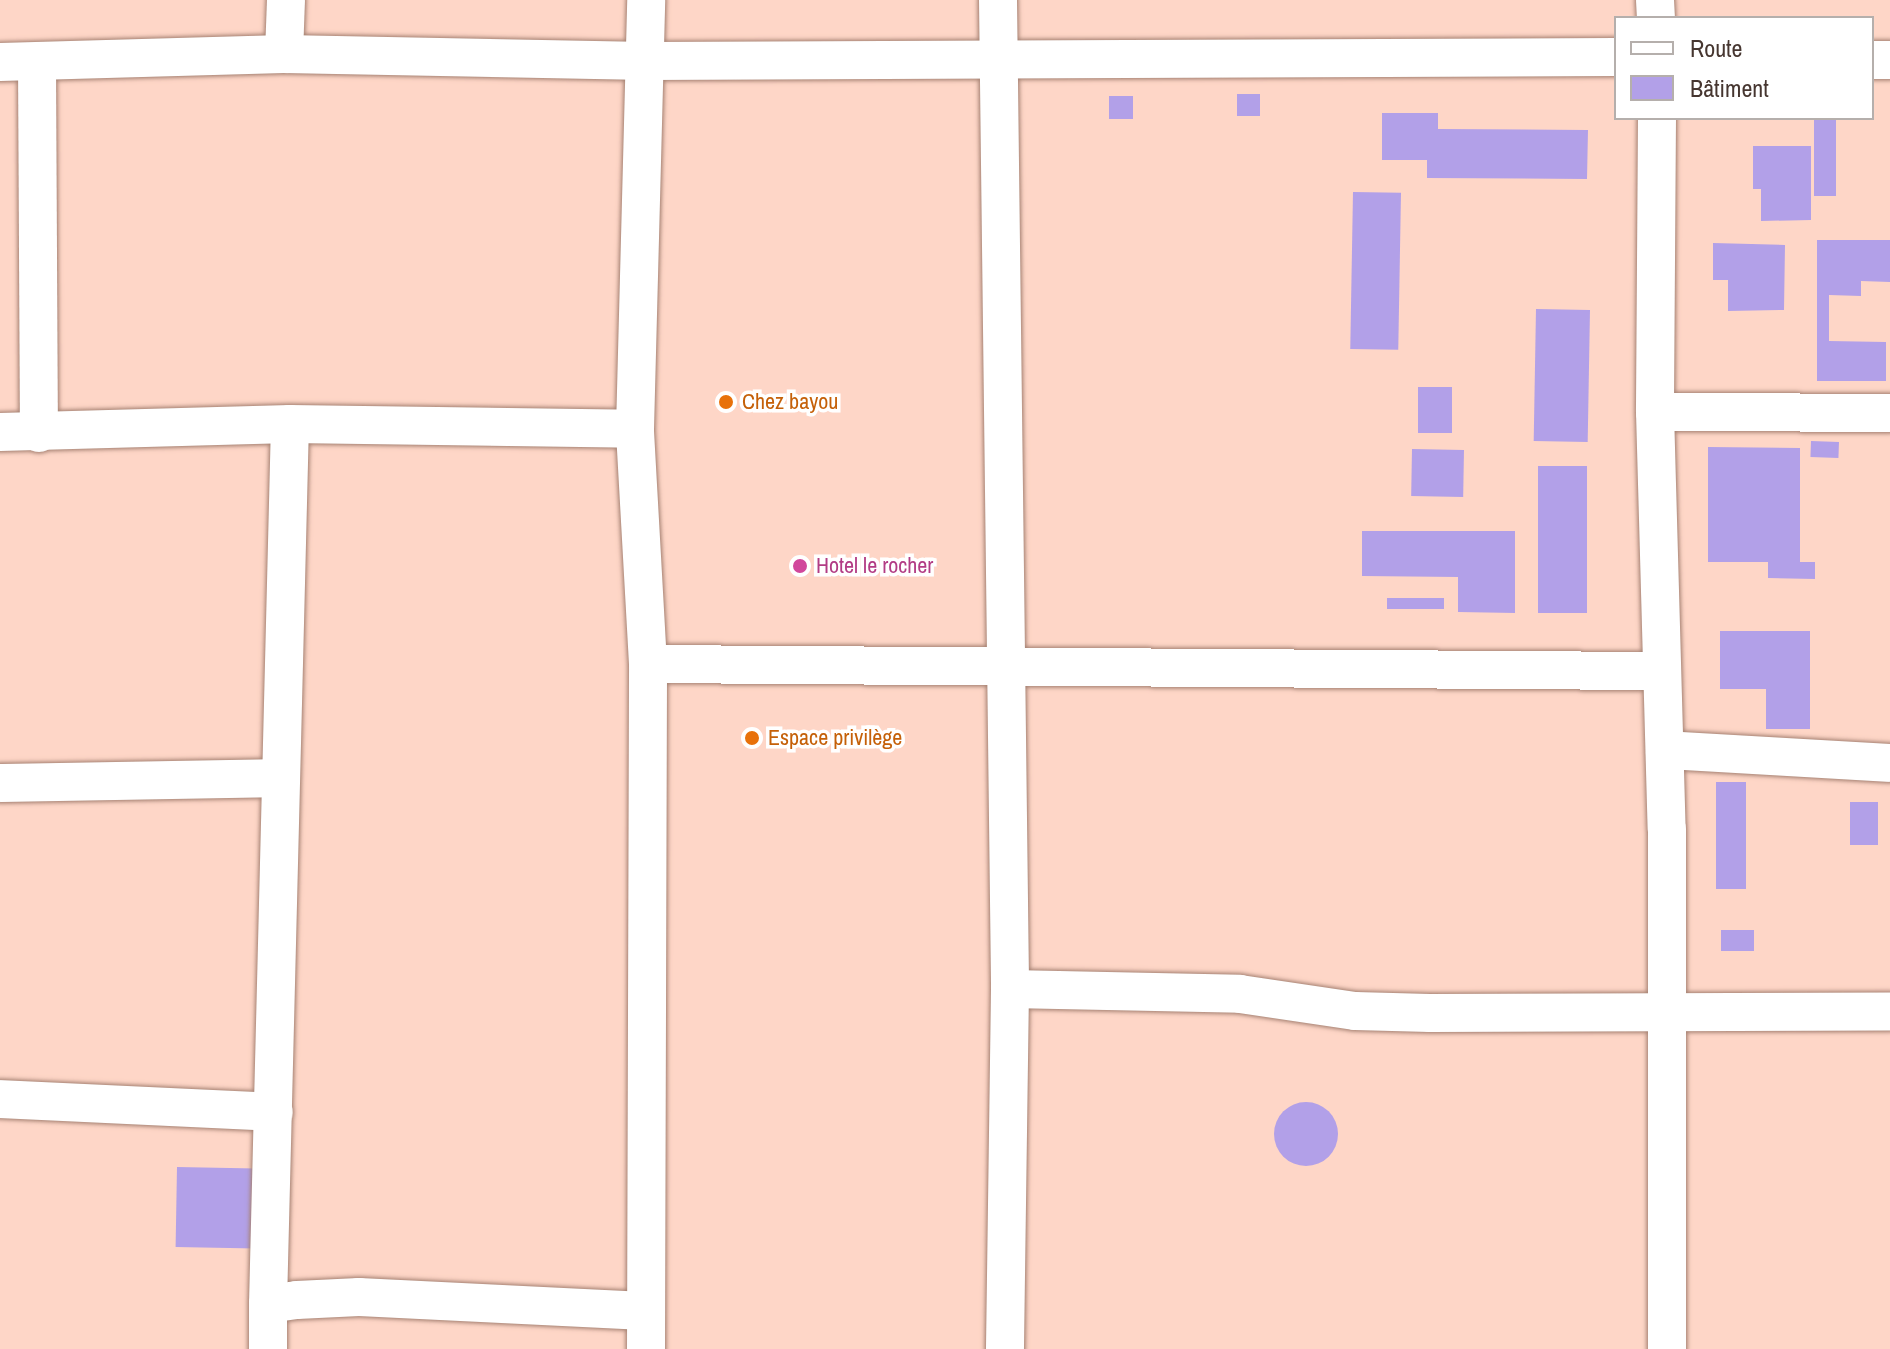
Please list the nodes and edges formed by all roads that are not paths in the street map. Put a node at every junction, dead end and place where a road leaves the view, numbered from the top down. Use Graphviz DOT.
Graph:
graph roads {
  1 [pos="286,0"];
  2 [pos="646,0"];
  3 [pos="998,0"];
  4 [pos="284,54"];
  5 [pos="1614,57"];
  6 [pos="1000,60"];
  7 [pos="647,61"];
  8 [pos="18,62"];
  9 [pos="1657,120"];
  10 [pos="1655,412"];
  11 [pos="1890,413"];
  12 [pos="290,424"];
  13 [pos="635,429"];
  14 [pos="0,432"];
  15 [pos="39,433"];
  16 [pos="1006,663"];
  17 [pos="648,664"];
  18 [pos="1662,671"];
  19 [pos="1665,750"];
  20 [pos="1890,763"];
  21 [pos="281,778"];
  22 [pos="0,783"];
  23 [pos="1010,989"];
  24 [pos="1667,1008"];
  25 [pos="1890,1011"];
  26 [pos="0,1099"];
  27 [pos="274,1112"];
  28 [pos="268,1304"];
  29 [pos="645,1311"];
  30 [pos="268,1349"];
  31 [pos="646,1349"];
  32 [pos="1005,1349"];
  33 [pos="1667,1349"];
  1 -- 4 [label="street"];
  2 -- 7 [label="street"];
  3 -- 6 [label="street"];
  4 -- 7 [label="street"];
  4 -- 8 [label="street"];
  5 -- 6 [label="street"];
  6 -- 7 [label="street"];
  6 -- 16 [label="street"];
  7 -- 13 [label="street"];
  8 -- 15 [label="street"];
  9 -- 10 [label="street"];
  10 -- 11 [label="street"];
  10 -- 18 [label="street"];
  12 -- 13 [label="street"];
  12 -- 15 [label="street"];
  12 -- 21 [label="street"];
  13 -- 17 [label="street"];
  14 -- 15 [label="street"];
  16 -- 17 [label="street"];
  16 -- 18 [label="street"];
  16 -- 23 [label="street"];
  17 -- 29 [label="street"];
  18 -- 19 [label="street"];
  19 -- 20 [label="street"];
  19 -- 24 [label="street"];
  21 -- 22 [label="street"];
  21 -- 27 [label="street"];
  23 -- 24 [label="street"];
  23 -- 32 [label="street"];
  24 -- 25 [label="street"];
  24 -- 33 [label="street"];
  26 -- 27 [label="street"];
  27 -- 28 [label="street"];
  28 -- 29 [label="street"];
  28 -- 30 [label="street"];
  29 -- 31 [label="street"];
}
